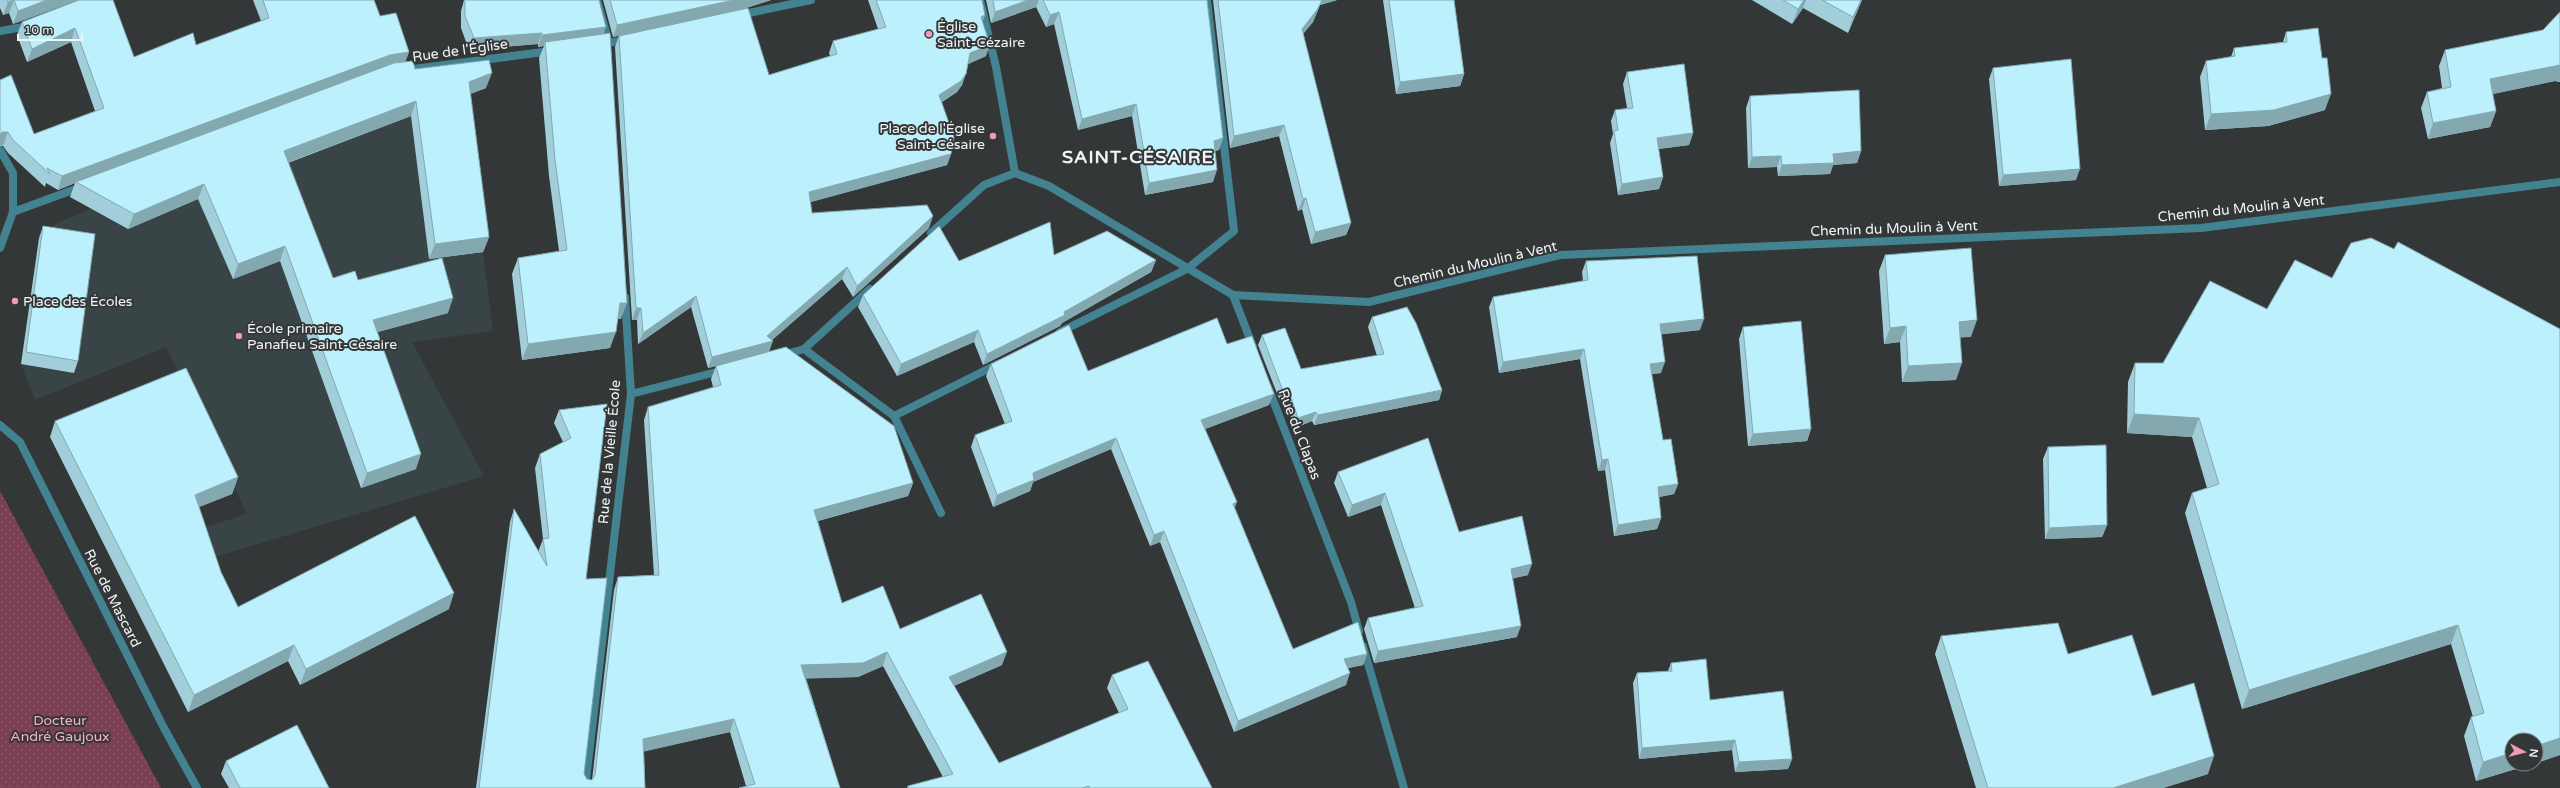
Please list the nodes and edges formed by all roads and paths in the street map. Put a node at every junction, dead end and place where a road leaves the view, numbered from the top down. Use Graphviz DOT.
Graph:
graph roads {
  1 [pos="597,0"];
  2 [pos="811,0"];
  3 [pos="980,0"];
  4 [pos="1207,0"];
  5 [pos="733,17"];
  6 [pos="34,23"];
  7 [pos="0,32"];
  8 [pos="632,38"];
  9 [pos="593,45"];
  10 [pos="609,47"];
  11 [pos="561,50"];
  12 [pos="395,72"];
  13 [pos="0,150"];
  14 [pos="1015,172"];
  15 [pos="2560,182"];
  16 [pos="88,184"];
  17 [pos="13,212"];
  18 [pos="926,238"];
  19 [pos="0,248"];
  20 [pos="1187,269"];
  21 [pos="879,280"];
  22 [pos="624,290"];
  23 [pos="1233,295"];
  24 [pos="1051,337"];
  25 [pos="804,349"];
  26 [pos="1255,353"];
  27 [pos="774,357"];
  28 [pos="1008,358"];
  29 [pos="736,367"];
  30 [pos="1264,375"];
  31 [pos="631,394"];
  32 [pos="894,416"];
  33 [pos="0,425"];
  34 [pos="941,513"];
  35 [pos="197,788"];
  36 [pos="585,788"];
  37 [pos="1404,788"];
  1 -- 10 [label="street"];
  2 -- 5 [label="street"];
  3 -- 14 [label="street"];
  4 -- 20 [label="street"];
  6 -- 7 [label="street"];
  8 -- 10 [label="street"];
  9 -- 10 [label="street"];
  11 -- 12 [label="street, Rue de l'Église"];
  13 -- 17 [label="street"];
  14 -- 18 [label="street"];
  14 -- 20 [label="street"];
  15 -- 23 [label="street, Chemin du Moulin à Vent"];
  16 -- 17 [label="street"];
  17 -- 19 [label="street"];
  20 -- 23 [label="street"];
  20 -- 24 [label="street"];
  21 -- 25 [label="street"];
  22 -- 31 [label="street, Rue de la Vieille École"];
  23 -- 26 [label="street"];
  25 -- 27 [label="street"];
  25 -- 32 [label="street"];
  28 -- 32 [label="street"];
  29 -- 31 [label="street"];
  30 -- 37 [label="street, Rue du Clapas"];
  31 -- 36 [label="street, Rue de la Vieille École"];
  32 -- 34 [label="street"];
  33 -- 35 [label="street, Rue de Mascard"];
}
